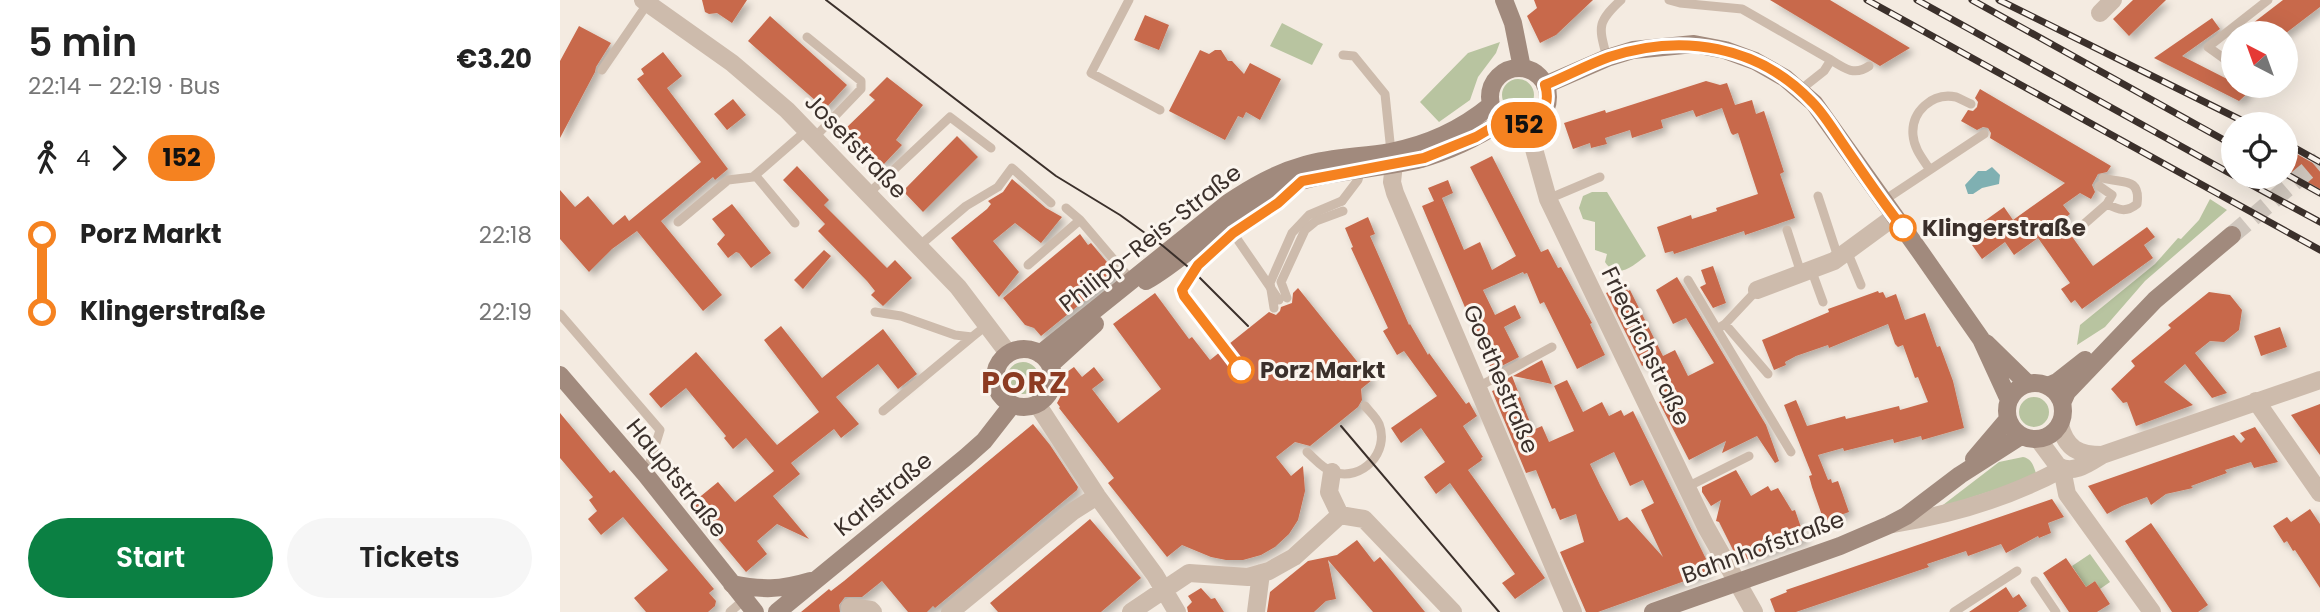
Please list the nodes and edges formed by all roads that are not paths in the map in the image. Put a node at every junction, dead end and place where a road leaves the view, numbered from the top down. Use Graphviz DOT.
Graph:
graph roads {
  1 [pos="1129,0"];
  2 [pos="1504,0"];
  3 [pos="1621,0"];
  4 [pos="1669,0"];
  5 [pos="2113,0"];
  6 [pos="2268,0"];
  7 [pos="646,2"];
  8 [pos="2100,13"];
  9 [pos="2241,21"];
  10 [pos="807,37"];
  11 [pos="2221,37"];
  12 [pos="1343,55"];
  13 [pos="2221,56"];
  14 [pos="1607,58"];
  15 [pos="1831,60"];
  16 [pos="1869,66"];
  17 [pos="1522,68"];
  18 [pos="603,70"];
  19 [pos="1545,85"];
  20 [pos="1800,90"];
  21 [pos="1971,104"];
  22 [pos="1491,105"];
  23 [pos="1160,110"];
  24 [pos="1503,121"];
  25 [pos="1527,124"];
  26 [pos="811,134"];
  27 [pos="1984,134"];
  28 [pos="991,148"];
  29 [pos="1392,158"];
  30 [pos="1365,162"];
  31 [pos="1930,170"];
  32 [pos="755,175"];
  33 [pos="1600,177"];
  34 [pos="1252,187"];
  35 [pos="868,194"];
  36 [pos="1818,197"];
  37 [pos="1548,199"];
  38 [pos="1882,201"];
  39 [pos="1051,203"];
  40 [pos="2107,204"];
  41 [pos="1343,206"];
  42 [pos="1066,208"];
  43 [pos="1894,216"];
  44 [pos="1080,220"];
  45 [pos="678,222"];
  46 [pos="795,222"];
  47 [pos="1233,225"];
  48 [pos="2083,225"];
  49 [pos="1787,230"];
  50 [pos="2232,235"];
  51 [pos="919,246"];
  52 [pos="1843,254"];
  53 [pos="1028,265"];
  54 [pos="1806,271"];
  55 [pos="1132,281"];
  56 [pos="1688,281"];
  57 [pos="1861,285"];
  58 [pos="1757,290"];
  59 [pos="1280,302"];
  60 [pos="1824,302"];
  61 [pos="875,312"];
  62 [pos="560,314"];
  63 [pos="987,325"];
  64 [pos="1721,326"];
  65 [pos="2120,336"];
  66 [pos="972,337"];
  67 [pos="1981,339"];
  68 [pos="1222,345"];
  69 [pos="1552,347"];
  70 [pos="1008,354"];
  71 [pos="1045,359"];
  72 [pos="1768,374"];
  73 [pos="560,375"];
  74 [pos="2320,380"];
  75 [pos="2028,384"];
  76 [pos="2048,386"];
  77 [pos="1478,387"];
  78 [pos="2009,400"];
  79 [pos="2256,401"];
  80 [pos="2062,403"];
  81 [pos="1037,404"];
  82 [pos="1012,405"];
  83 [pos="1365,406"];
  84 [pos="883,411"];
  85 [pos="2008,419"];
  86 [pos="2060,425"];
  87 [pos="2030,438"];
  88 [pos="1307,452"];
  89 [pos="1791,452"];
  90 [pos="2102,455"];
  91 [pos="1749,456"];
  92 [pos="2062,469"];
  93 [pos="1332,472"];
  94 [pos="646,475"];
  95 [pos="1960,475"];
  96 [pos="1687,487"];
  97 [pos="2320,493"];
  98 [pos="1097,496"];
  99 [pos="1340,515"];
  100 [pos="1889,525"];
  101 [pos="2017,571"];
  102 [pos="1261,573"];
  103 [pos="817,579"];
  104 [pos="2035,580"];
  105 [pos="1738,582"];
  106 [pos="732,584"];
  107 [pos="1164,589"];
  108 [pos="793,605"];
  109 [pos="750,606"];
  110 [pos="850,607"];
  111 [pos="963,608"];
  112 [pos="730,612"];
  113 [pos="776,612"];
  114 [pos="873,612"];
  115 [pos="1131,612"];
  116 [pos="1177,612"];
  117 [pos="1256,612"];
  118 [pos="1453,612"];
  119 [pos="1573,612"];
  120 [pos="1653,612"];
  121 [pos="1754,612"];
  122 [pos="1954,612"];
  123 [pos="2056,612"];
  124 [pos="2152,612"];
  1 -- 23 [label="lane"];
  2 -- 17 [label="street"];
  3 -- 14 [label="lane"];
  4 -- 15 [label="lane"];
  5 -- 8 [label="street"];
  6 -- 9 [label="lane"];
  7 -- 18 [label="lane"];
  7 -- 26 [label="street, Josefstraße"];
  10 -- 26 [label="lane"];
  11 -- 13 [label="lane"];
  12 -- 29 [label="lane"];
  14 -- 19 [label="street"];
  14 -- 20 [label="street"];
  15 -- 16 [label="lane"];
  15 -- 20 [label="lane"];
  17 -- 19 [label="street"];
  17 -- 22 [label="street"];
  19 -- 25 [label="street"];
  20 -- 38 [label="street"];
  21 -- 31 [label="lane"];
  22 -- 24 [label="street"];
  22 -- 29 [label="street, Philipp-Reis-Straße"];
  24 -- 25 [label="street"];
  24 -- 29 [label="street, Philipp-Reis-Straße"];
  25 -- 37 [label="street, Friedrichstraße"];
  26 -- 32 [label="lane"];
  26 -- 35 [label="street, Josefstraße"];
  27 -- 31 [label="lane"];
  28 -- 35 [label="lane"];
  29 -- 30 [label="street, Philipp-Reis-Straße"];
  29 -- 77 [label="street, Goethestraße"];
  30 -- 34 [label="street, Philipp-Reis-Straße"];
  30 -- 41 [label="lane"];
  30 -- 47 [label="street, Philipp-Reis-Straße"];
  31 -- 38 [label="lane"];
  32 -- 45 [label="lane"];
  32 -- 46 [label="lane"];
  33 -- 37 [label="lane"];
  34 -- 47 [label="lane"];
  34 -- 55 [label="street, Philipp-Reis-Straße"];
  35 -- 51 [label="street, Josefstraße"];
  36 -- 52 [label="lane"];
  37 -- 96 [label="street, Friedrichstraße"];
  38 -- 43 [label="street"];
  39 -- 51 [label="lane"];
  40 -- 40 [label="lane"];
  40 -- 48 [label="lane"];
  41 -- 59 [label="lane"];
  41 -- 59 [label="lane, bridge"];
  42 -- 44 [label="lane"];
  43 -- 52 [label="street"];
  43 -- 67 [label="street"];
  44 -- 53 [label="lane"];
  44 -- 55 [label="lane"];
  47 -- 59 [label="lane"];
  47 -- 68 [label="lane"];
  47 -- 71 [label="street, Philipp-Reis-Straße"];
  49 -- 54 [label="lane"];
  50 -- 65 [label="street"];
  51 -- 63 [label="street, Josefstraße"];
  52 -- 54 [label="street"];
  52 -- 57 [label="lane"];
  54 -- 58 [label="street"];
  54 -- 60 [label="lane"];
  55 -- 71 [label="street, Philipp-Reis-Straße"];
  56 -- 64 [label="lane"];
  58 -- 64 [label="lane"];
  61 -- 66 [label="lane"];
  62 -- 94 [label="lane"];
  63 -- 66 [label="lane"];
  63 -- 70 [label="street, Josefstraße"];
  64 -- 72 [label="lane"];
  64 -- 89 [label="lane"];
  65 -- 76 [label="street"];
  65 -- 80 [label="street"];
  66 -- 84 [label="lane"];
  67 -- 75 [label="street"];
  67 -- 78 [label="street"];
  69 -- 77 [label="lane"];
  70 -- 71 [label="street"];
  70 -- 82 [label="street"];
  71 -- 81 [label="street"];
  73 -- 94 [label="street, Hauptstraße"];
  74 -- 79 [label="street, Bahnhofstraße"];
  75 -- 76 [label="street"];
  75 -- 78 [label="street"];
  76 -- 80 [label="street"];
  77 -- 119 [label="street, Goethestraße"];
  78 -- 85 [label="street"];
  79 -- 90 [label="street, Bahnhofstraße"];
  79 -- 97 [label="street"];
  80 -- 86 [label="street"];
  81 -- 82 [label="street"];
  81 -- 98 [label="street"];
  82 -- 103 [label="street, Karlstraße"];
  83 -- 93 [label="lane"];
  85 -- 87 [label="street"];
  85 -- 95 [label="street, Bahnhofstraße"];
  86 -- 87 [label="street"];
  86 -- 90 [label="street"];
  87 -- 92 [label="street"];
  87 -- 95 [label="street, Bahnhofstraße"];
  88 -- 93 [label="lane"];
  90 -- 92 [label="street, Bahnhofstraße"];
  91 -- 96 [label="lane"];
  92 -- 100 [label="street, Bahnhofstraße"];
  92 -- 124 [label="street"];
  93 -- 99 [label="street"];
  94 -- 106 [label="street, Hauptstraße"];
  95 -- 100 [label="street, Bahnhofstraße"];
  96 -- 105 [label="street, Friedrichstraße"];
  98 -- 107 [label="street"];
  98 -- 111 [label="street"];
  99 -- 102 [label="street"];
  99 -- 118 [label="street"];
  100 -- 105 [label="street, Bahnhofstraße"];
  101 -- 122 [label="lane"];
  102 -- 107 [label="street"];
  102 -- 117 [label="street"];
  103 -- 106 [label="street"];
  103 -- 108 [label="street, Karlstraße"];
  104 -- 123 [label="lane"];
  105 -- 120 [label="street, Bahnhofstraße"];
  105 -- 121 [label="street, Friedrichstraße"];
  106 -- 109 [label="street, Hauptstraße"];
  107 -- 115 [label="street"];
  107 -- 116 [label="street"];
  108 -- 113 [label="street, Karlstraße"];
  109 -- 112 [label="lane"];
  110 -- 114 [label="street"];
}
